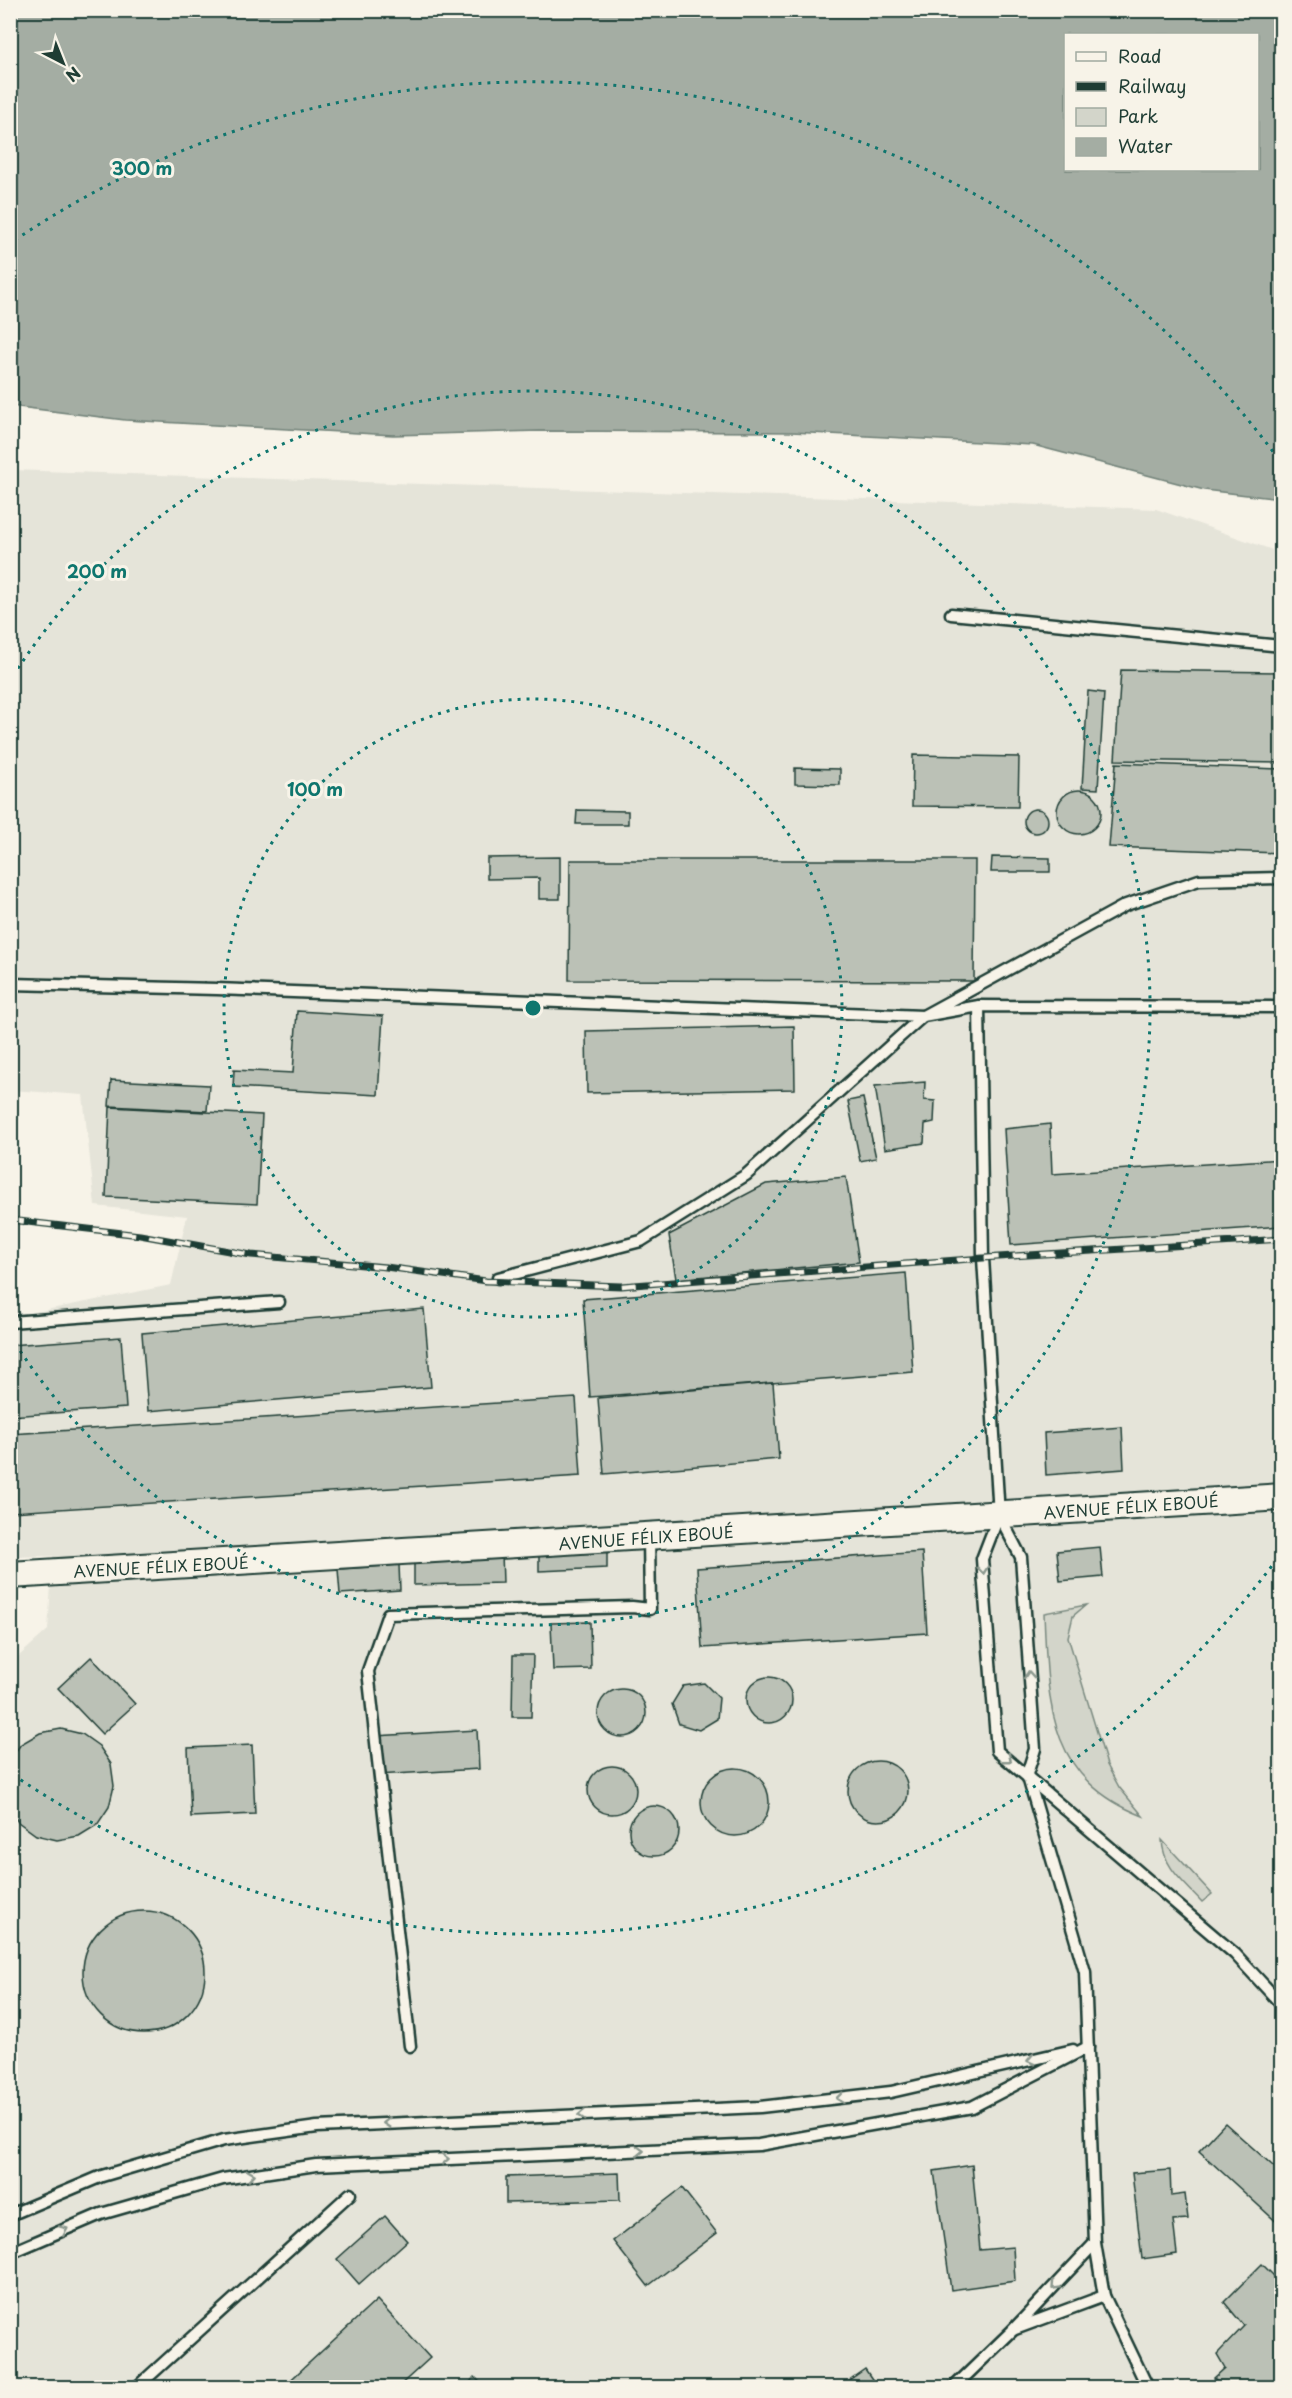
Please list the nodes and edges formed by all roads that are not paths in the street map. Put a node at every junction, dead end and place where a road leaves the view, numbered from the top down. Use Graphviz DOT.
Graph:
graph roads {
  1 [pos="951,614"];
  2 [pos="1281,646"];
  3 [pos="1281,878"];
  4 [pos="10,984"];
  5 [pos="979,1006"];
  6 [pos="1281,1007"];
  7 [pos="922,1017"];
  8 [pos="498,1278"];
  9 [pos="279,1302"];
  10 [pos="10,1322"];
  11 [pos="1281,1497"];
  12 [pos="999,1515"];
  13 [pos="649,1537"];
  14 [pos="10,1575"];
  15 [pos="1027,1774"];
  16 [pos="1281,2005"];
  17 [pos="410,2046"];
  18 [pos="1088,2047"];
  19 [pos="350,2194"];
  20 [pos="10,2215"];
  21 [pos="1095,2243"];
  22 [pos="10,2253"];
  23 [pos="1104,2296"];
  24 [pos="1012,2331"];
  25 [pos="136,2388"];
  26 [pos="953,2388"];
  27 [pos="1148,2388"];
  1 -- 2 [label="lane"];
  3 -- 7 [label="lane"];
  4 -- 7 [label="lane"];
  5 -- 6 [label="lane"];
  5 -- 7 [label="lane"];
  5 -- 12 [label="lane"];
  7 -- 8 [label="lane"];
  9 -- 10 [label="lane"];
  11 -- 12 [label="street, AVENUE FÉLIX EBOUÉ"];
  12 -- 13 [label="street, AVENUE FÉLIX EBOUÉ"];
  15 -- 12 [label="lane, one-way"];
  12 -- 15 [label="lane, one-way"];
  13 -- 14 [label="street, AVENUE FÉLIX EBOUÉ"];
  13 -- 17 [label="lane"];
  15 -- 16 [label="lane"];
  15 -- 18 [label="lane"];
  18 -- 20 [label="lane, one-way"];
  18 -- 21 [label="lane"];
  22 -- 18 [label="lane, one-way"];
  19 -- 25 [label="lane"];
  21 -- 23 [label="lane"];
  21 -- 24 [label="lane, one-way"];
  23 -- 24 [label="lane"];
  23 -- 27 [label="lane"];
  24 -- 26 [label="lane"];
}
